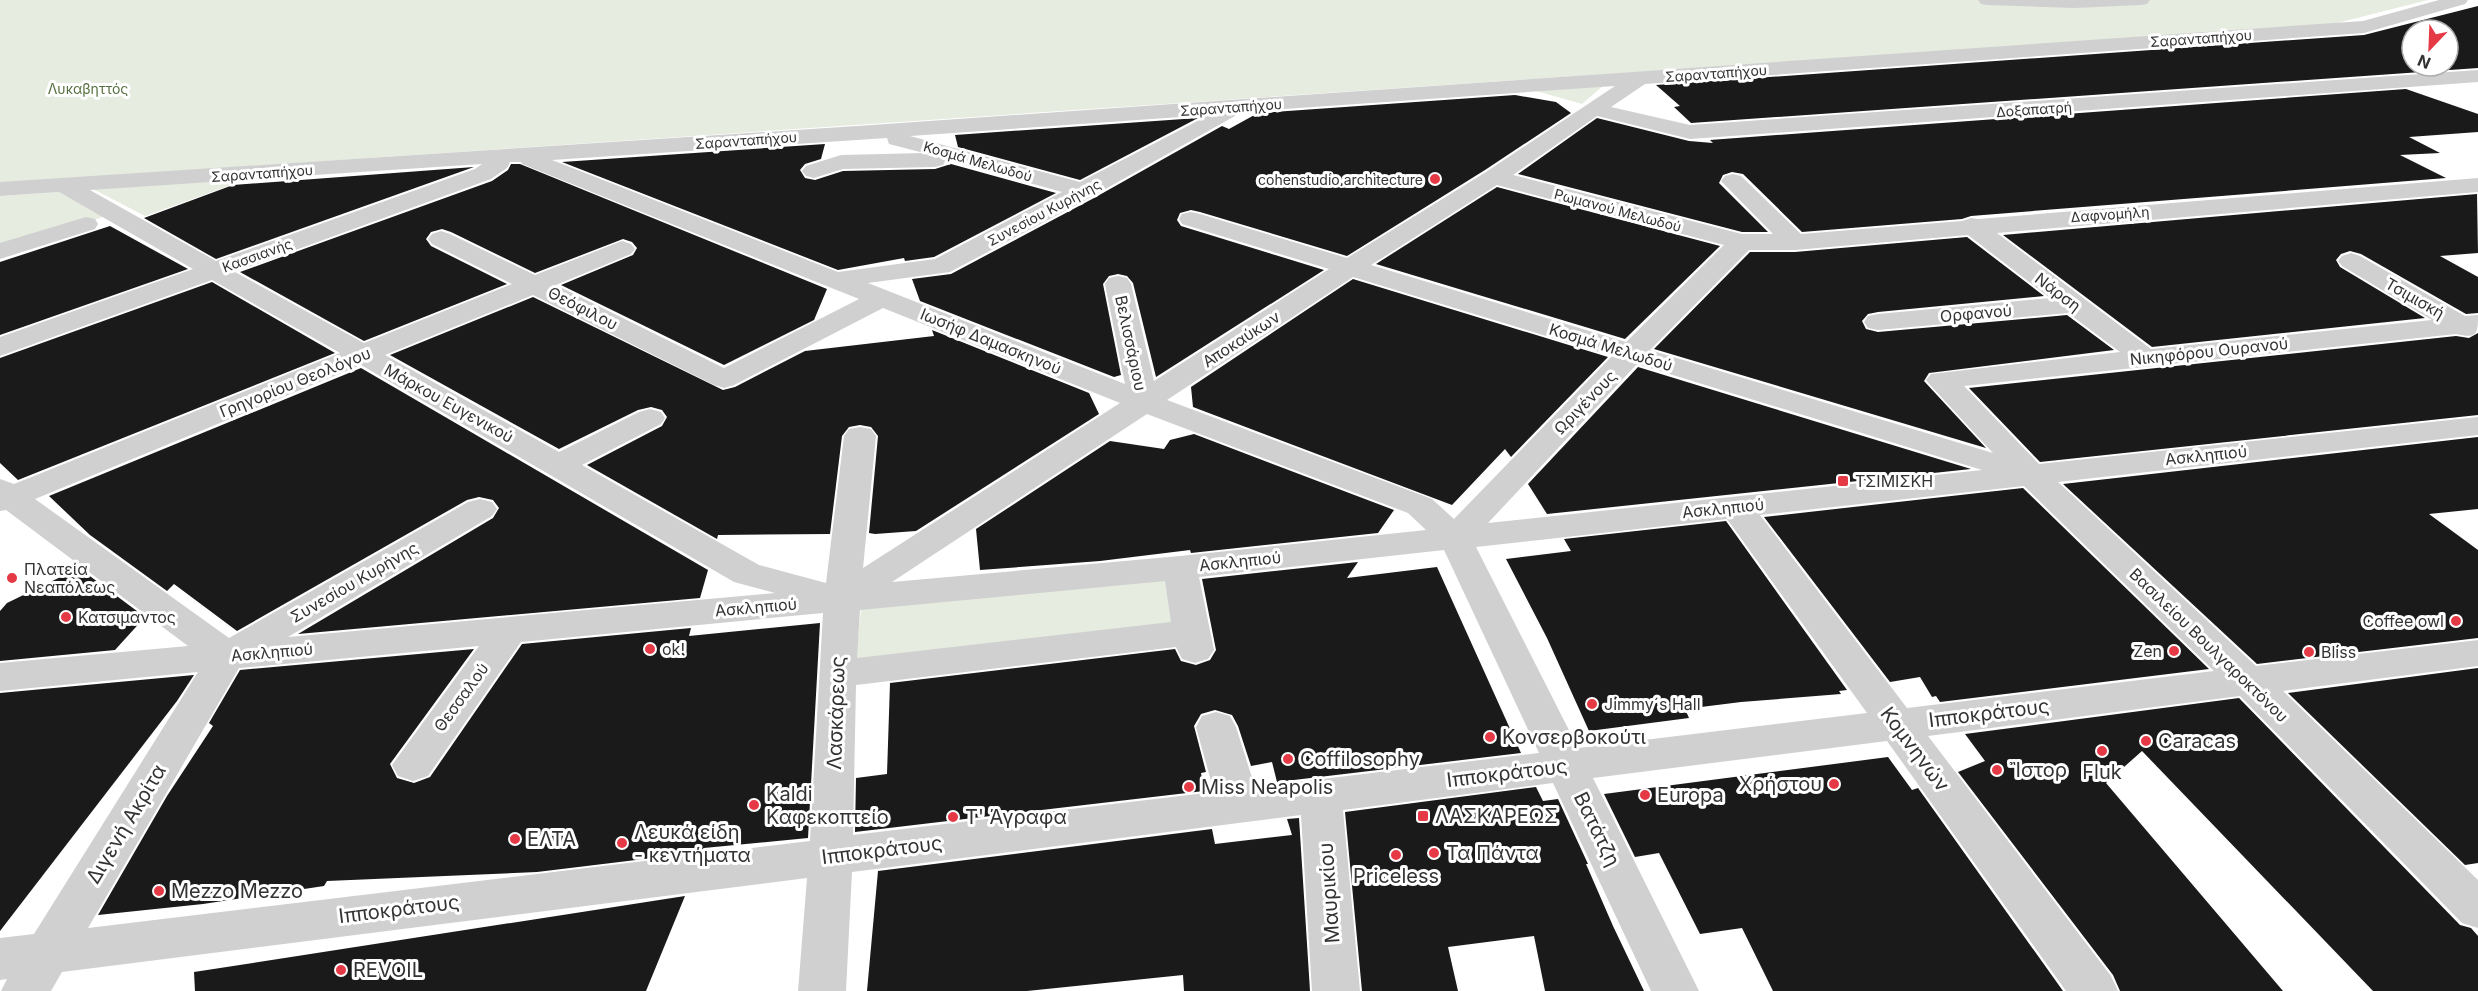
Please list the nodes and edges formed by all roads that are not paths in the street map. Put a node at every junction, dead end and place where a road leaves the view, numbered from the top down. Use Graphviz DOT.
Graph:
graph roads {
  1 [pos="1987,0"];
  2 [pos="2141,0"];
  3 [pos="2459,0"];
  4 [pos="2478,76"];
  5 [pos="1639,78"];
  6 [pos="1241,106"];
  7 [pos="1593,109"];
  8 [pos="872,132"];
  9 [pos="515,156"];
  10 [pos="973,159"];
  11 [pos="814,171"];
  12 [pos="1494,177"];
  13 [pos="1733,181"];
  14 [pos="2478,185"];
  15 [pos="65,186"];
  16 [pos="0,189"];
  17 [pos="1084,191"];
  18 [pos="1191,219"];
  19 [pos="86,224"];
  20 [pos="1971,225"];
  21 [pos="441,239"];
  22 [pos="1742,242"];
  23 [pos="1795,242"];
  24 [pos="622,249"];
  25 [pos="0,251"];
  26 [pos="2351,261"];
  27 [pos="1349,268"];
  28 [pos="215,270"];
  29 [pos="834,279"];
  30 [pos="537,284"];
  31 [pos="1118,284"];
  32 [pos="882,298"];
  33 [pos="2074,304"];
  34 [pos="1878,322"];
  35 [pos="2472,327"];
  36 [pos="0,347"];
  37 [pos="1631,353"];
  38 [pos="363,354"];
  39 [pos="2145,358"];
  40 [pos="1941,380"];
  41 [pos="1144,402"];
  42 [pos="650,418"];
  43 [pos="2478,426"];
  44 [pos="860,436"];
  45 [pos="558,465"];
  46 [pos="2032,475"];
  47 [pos="3,496"];
  48 [pos="1736,507"];
  49 [pos="480,509"];
  50 [pos="1455,538"];
  51 [pos="1180,567"];
  52 [pos="842,599"];
  53 [pos="510,630"];
  54 [pos="2478,653"];
  55 [pos="227,656"];
  56 [pos="837,674"];
  57 [pos="0,677"];
  58 [pos="2248,682"];
  59 [pos="1897,725"];
  60 [pos="1216,727"];
  61 [pos="413,765"];
  62 [pos="1566,766"];
  63 [pos="1321,795"];
  64 [pos="1239,805"];
  65 [pos="831,856"];
  66 [pos="2478,909"];
  67 [pos="48,953"];
  68 [pos="0,959"];
  69 [pos="25,991"];
  70 [pos="822,991"];
  71 [pos="1336,991"];
  72 [pos="1675,991"];
  73 [pos="2094,991"];
  1 -- 2 [label="street"];
  3 -- 5 [label="street, Σαρανταπήχου"];
  4 -- 7 [label="street, Δοξαπατρή"];
  5 -- 6 [label="street, Σαρανταπήχου"];
  5 -- 7 [label="street, Αποκαύκων"];
  6 -- 8 [label="street, Σαρανταπήχου"];
  6 -- 17 [label="street, Συνεσίου Κυρήνης"];
  7 -- 12 [label="street, Αποκαύκων"];
  8 -- 9 [label="street, Σαρανταπήχου"];
  8 -- 10 [label="street, Κοσμά Μελωδού"];
  9 -- 15 [label="street, Σαρανταπήχου"];
  9 -- 28 [label="street, Κασσιανής"];
  9 -- 29 [label="street, Ιωσήφ Δαμασκηνού"];
  10 -- 11 [label="street"];
  10 -- 17 [label="street, Κοσμά Μελωδού"];
  12 -- 22 [label="street, Ρωμανού Μελωδού"];
  12 -- 27 [label="street, Αποκαύκων"];
  13 -- 23 [label="street"];
  14 -- 20 [label="street, Δαφνομήλη"];
  15 -- 16 [label="street, Σαρανταπήχου"];
  15 -- 28 [label="street, Μάρκου Ευγενικού"];
  17 -- 29 [label="street, Συνεσίου Κυρήνης"];
  18 -- 27 [label="street, Κοσμά Μελωδού"];
  19 -- 25 [label="street"];
  20 -- 23 [label="street, Δαφνομήλη"];
  20 -- 33 [label="street, Νάρση"];
  21 -- 30 [label="street, Θεόφιλου"];
  22 -- 23 [label="street, Δαφνομήλη"];
  22 -- 37 [label="street, Ωριγένους"];
  24 -- 30 [label="street, Γρηγορίου Θεολόγου"];
  26 -- 35 [label="street, Τσιμισκή"];
  27 -- 37 [label="street, Κοσμά Μελωδού"];
  27 -- 41 [label="street, Αποκαύκων"];
  28 -- 36 [label="street, Κασσιανής"];
  28 -- 38 [label="street, Μάρκου Ευγενικού"];
  29 -- 32 [label="street, Ιωσήφ Δαμασκηνού"];
  30 -- 32 [label="street, Θεόφιλου"];
  30 -- 38 [label="street, Γρηγορίου Θεολόγου"];
  31 -- 41 [label="street, Βελισσάριου"];
  32 -- 41 [label="street, Ιωσήφ Δαμασκηνού"];
  33 -- 34 [label="street, Ορφανού"];
  33 -- 39 [label="street, Νάρση"];
  35 -- 39 [label="street, Νικηφόρου Ουρανού"];
  37 -- 46 [label="street, Κοσμά Μελωδού"];
  37 -- 50 [label="street, Ωριγένους"];
  38 -- 45 [label="street, Μάρκου Ευγενικού"];
  38 -- 47 [label="street, Γρηγορίου Θεολόγου"];
  39 -- 40 [label="street, Νικηφόρου Ουρανού"];
  40 -- 46 [label="street, Βασιλείου Βουλγαροκτόνου"];
  41 -- 50 [label="street, Ιωσήφ Δαμασκηνού"];
  41 -- 52 [label="street, Αποκαύκων"];
  42 -- 45 [label="street"];
  43 -- 46 [label="street, Ασκληπιού"];
  44 -- 52 [label="street, Λασκάρεως"];
  45 -- 52 [label="street, Μάρκου Ευγενικού"];
  46 -- 48 [label="street, Ασκληπιού"];
  46 -- 58 [label="street, Βασιλείου Βουλγαροκτόνου"];
  47 -- 55 [label="street"];
  48 -- 50 [label="street, Ασκληπιού"];
  48 -- 59 [label="street, Κομνηνών"];
  49 -- 55 [label="street, Συνεσίου Κυρήνης"];
  50 -- 51 [label="street, Ασκληπιού"];
  50 -- 62 [label="street, Βατάτζη"];
  51 -- 52 [label="street, Ασκληπιού"];
  51 -- 56 [label="street"];
  52 -- 53 [label="street, Ασκληπιού"];
  52 -- 56 [label="street, Λασκάρεως"];
  53 -- 55 [label="street, Ασκληπιού"];
  53 -- 61 [label="street, Θεσσαλού"];
  54 -- 58 [label="street, Ιπποκράτους"];
  55 -- 57 [label="street, Ασκληπιού"];
  55 -- 67 [label="street, Διγενή Ακρίτα"];
  56 -- 65 [label="street, Λασκάρεως"];
  58 -- 59 [label="street, Ιπποκράτους"];
  58 -- 66 [label="street, Βασιλείου Βουλγαροκτόνου"];
  59 -- 62 [label="street, Ιπποκράτους"];
  59 -- 73 [label="street, Κομνηνών"];
  60 -- 64 [label="street"];
  62 -- 63 [label="street, Ιπποκράτους"];
  62 -- 72 [label="street, Βατάτζη"];
  63 -- 64 [label="street, Ιπποκράτους"];
  63 -- 71 [label="street, Μαυρικίου"];
  64 -- 65 [label="street, Ιπποκράτους"];
  65 -- 67 [label="street, Ιπποκράτους"];
  65 -- 70 [label="street, Λασκάρεως"];
  67 -- 68 [label="street, Ιπποκράτους"];
  67 -- 69 [label="street, Διγενή Ακρίτα"];
}
